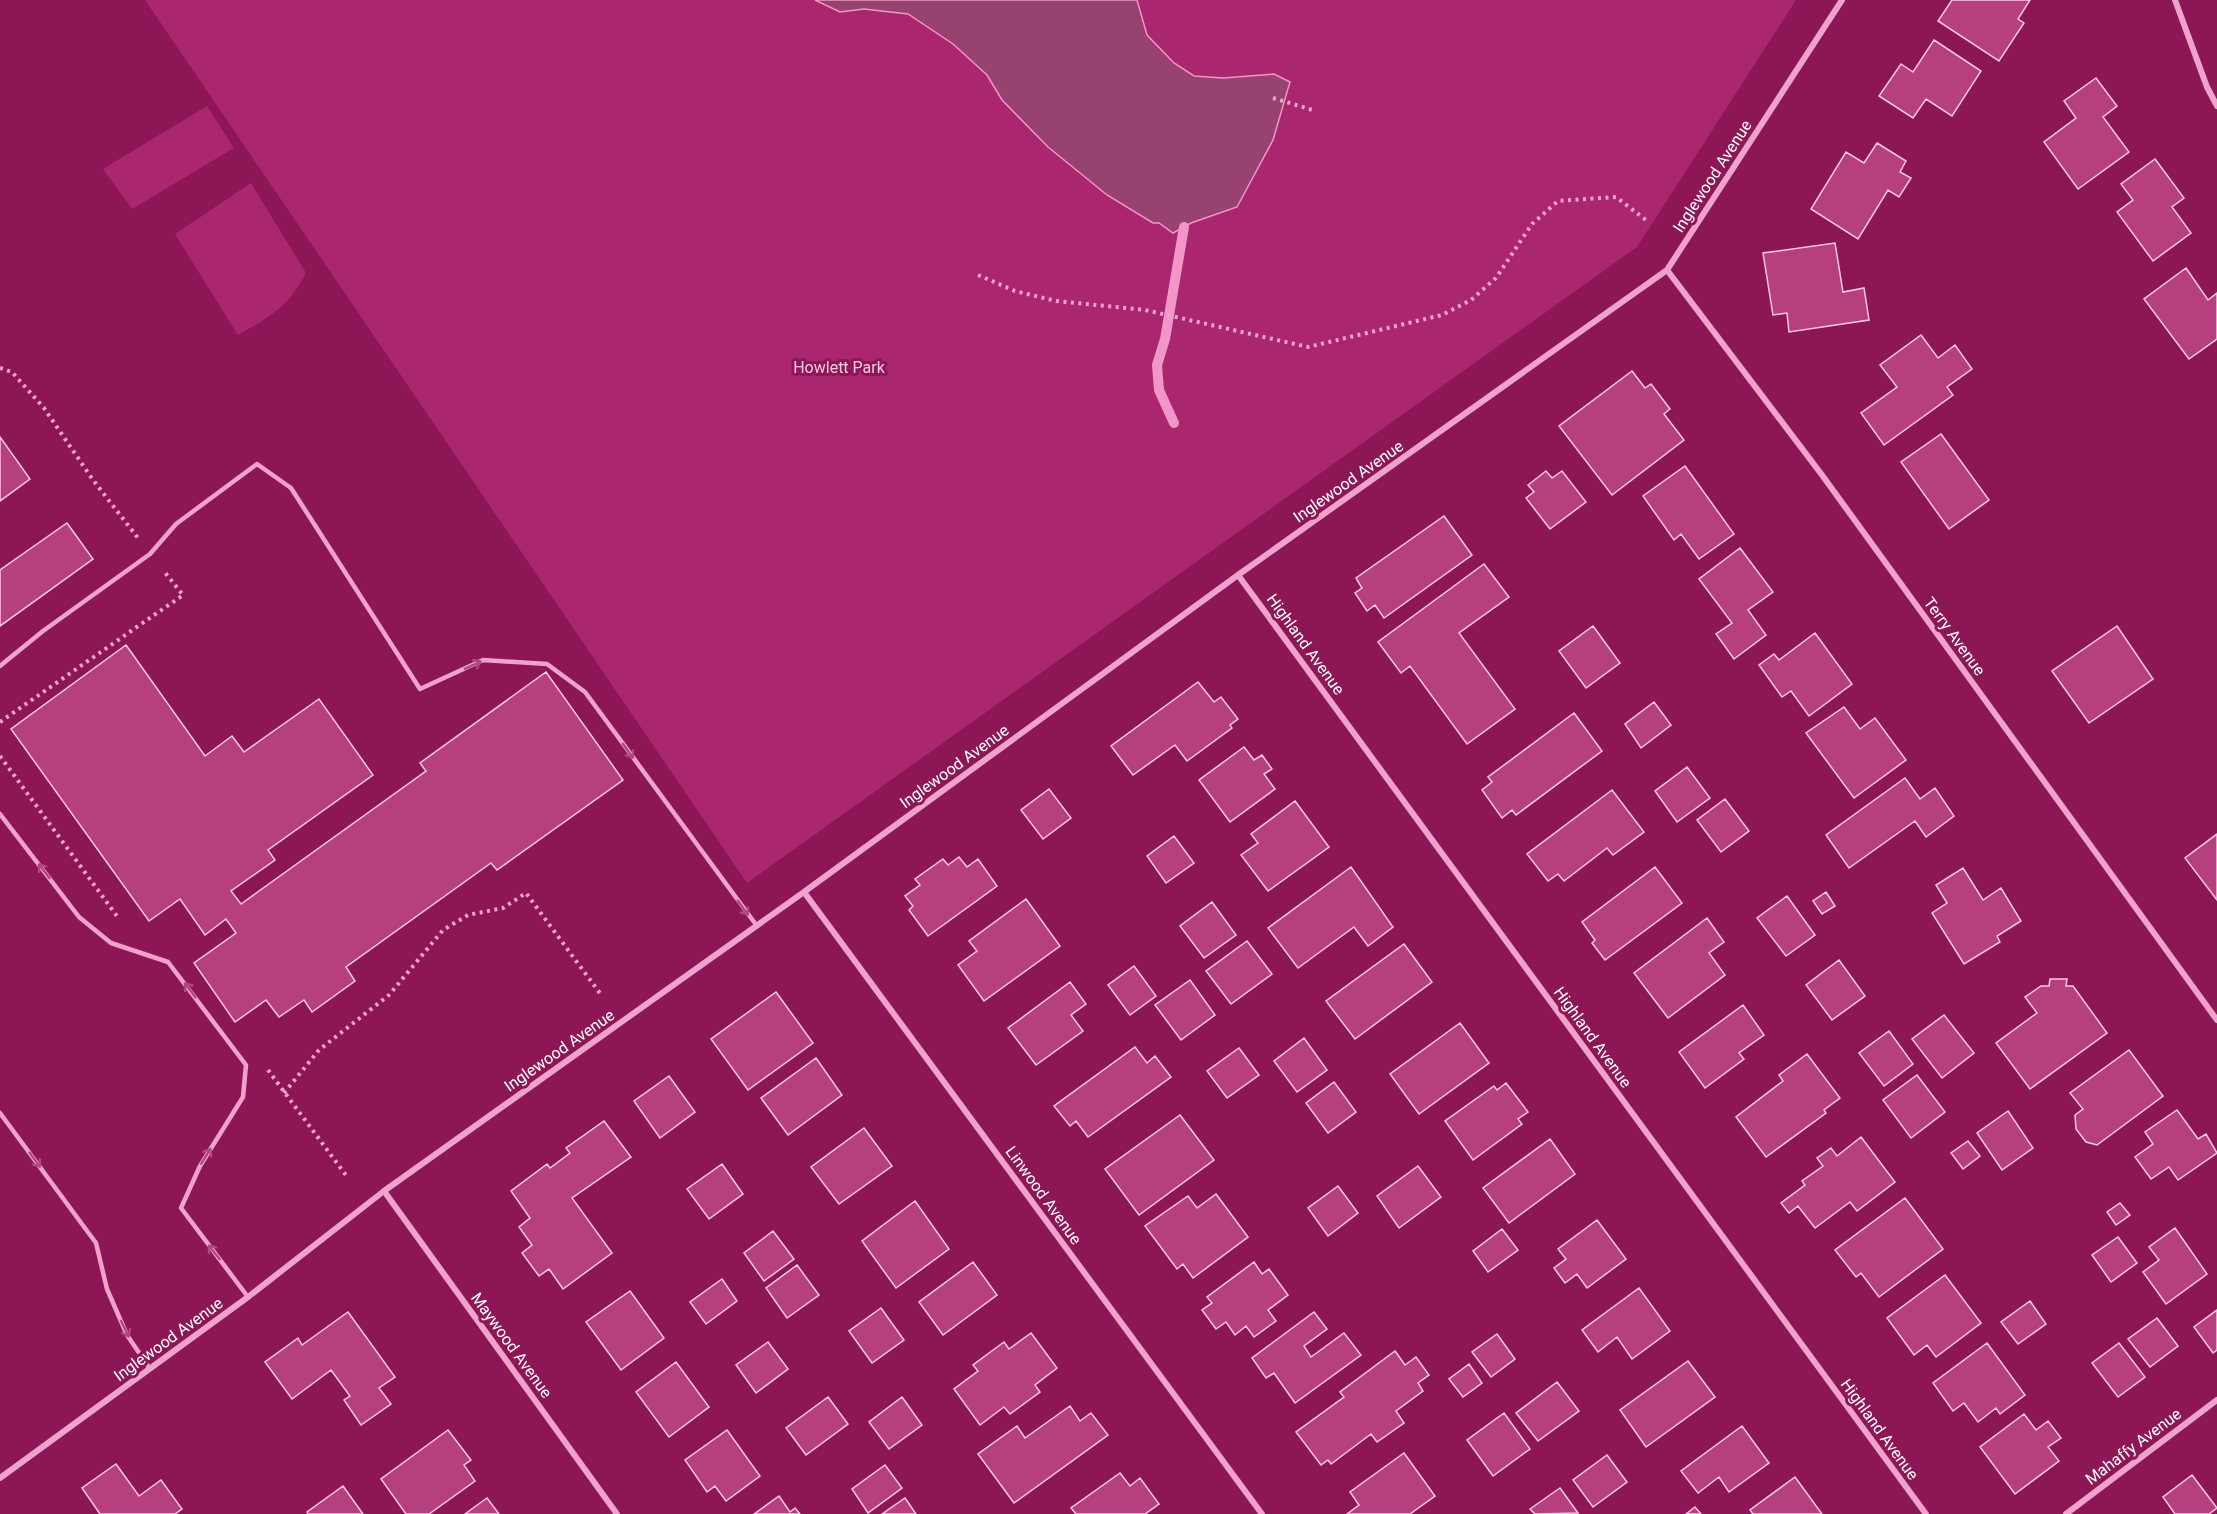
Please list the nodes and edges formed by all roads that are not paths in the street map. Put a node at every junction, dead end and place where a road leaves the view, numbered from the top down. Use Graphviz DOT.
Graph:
graph roads {
  1 [pos="1842,0"];
  2 [pos="2175,0"];
  3 [pos="2217,106"];
  4 [pos="1667,270"];
  5 [pos="1238,575"];
  6 [pos="0,666"];
  7 [pos="0,814"];
  8 [pos="804,892"];
  9 [pos="757,926"];
  10 [pos="2217,1020"];
  11 [pos="0,1113"];
  12 [pos="384,1191"];
  13 [pos="248,1297"];
  14 [pos="150,1369"];
  15 [pos="2217,1400"];
  16 [pos="0,1478"];
  17 [pos="617,1514"];
  18 [pos="1262,1514"];
  19 [pos="1926,1514"];
  20 [pos="2066,1514"];
  1 -- 4 [label="street, Inglewood Avenue"];
  2 -- 3 [label="street"];
  4 -- 5 [label="street, Inglewood Avenue"];
  4 -- 10 [label="street, Terry Avenue"];
  5 -- 8 [label="street, Inglewood Avenue"];
  5 -- 19 [label="street, Highland Avenue"];
  6 -- 9 [label="lane, one-way"];
  13 -- 7 [label="lane, one-way"];
  8 -- 9 [label="street, Inglewood Avenue"];
  8 -- 18 [label="street, Linwood Avenue"];
  9 -- 12 [label="street, Inglewood Avenue"];
  11 -- 14 [label="lane, one-way"];
  12 -- 13 [label="street, Inglewood Avenue"];
  12 -- 17 [label="street, Maywood Avenue"];
  13 -- 14 [label="street, Inglewood Avenue"];
  14 -- 16 [label="street, Inglewood Avenue"];
  15 -- 20 [label="street, Mahaffy Avenue"];
}
